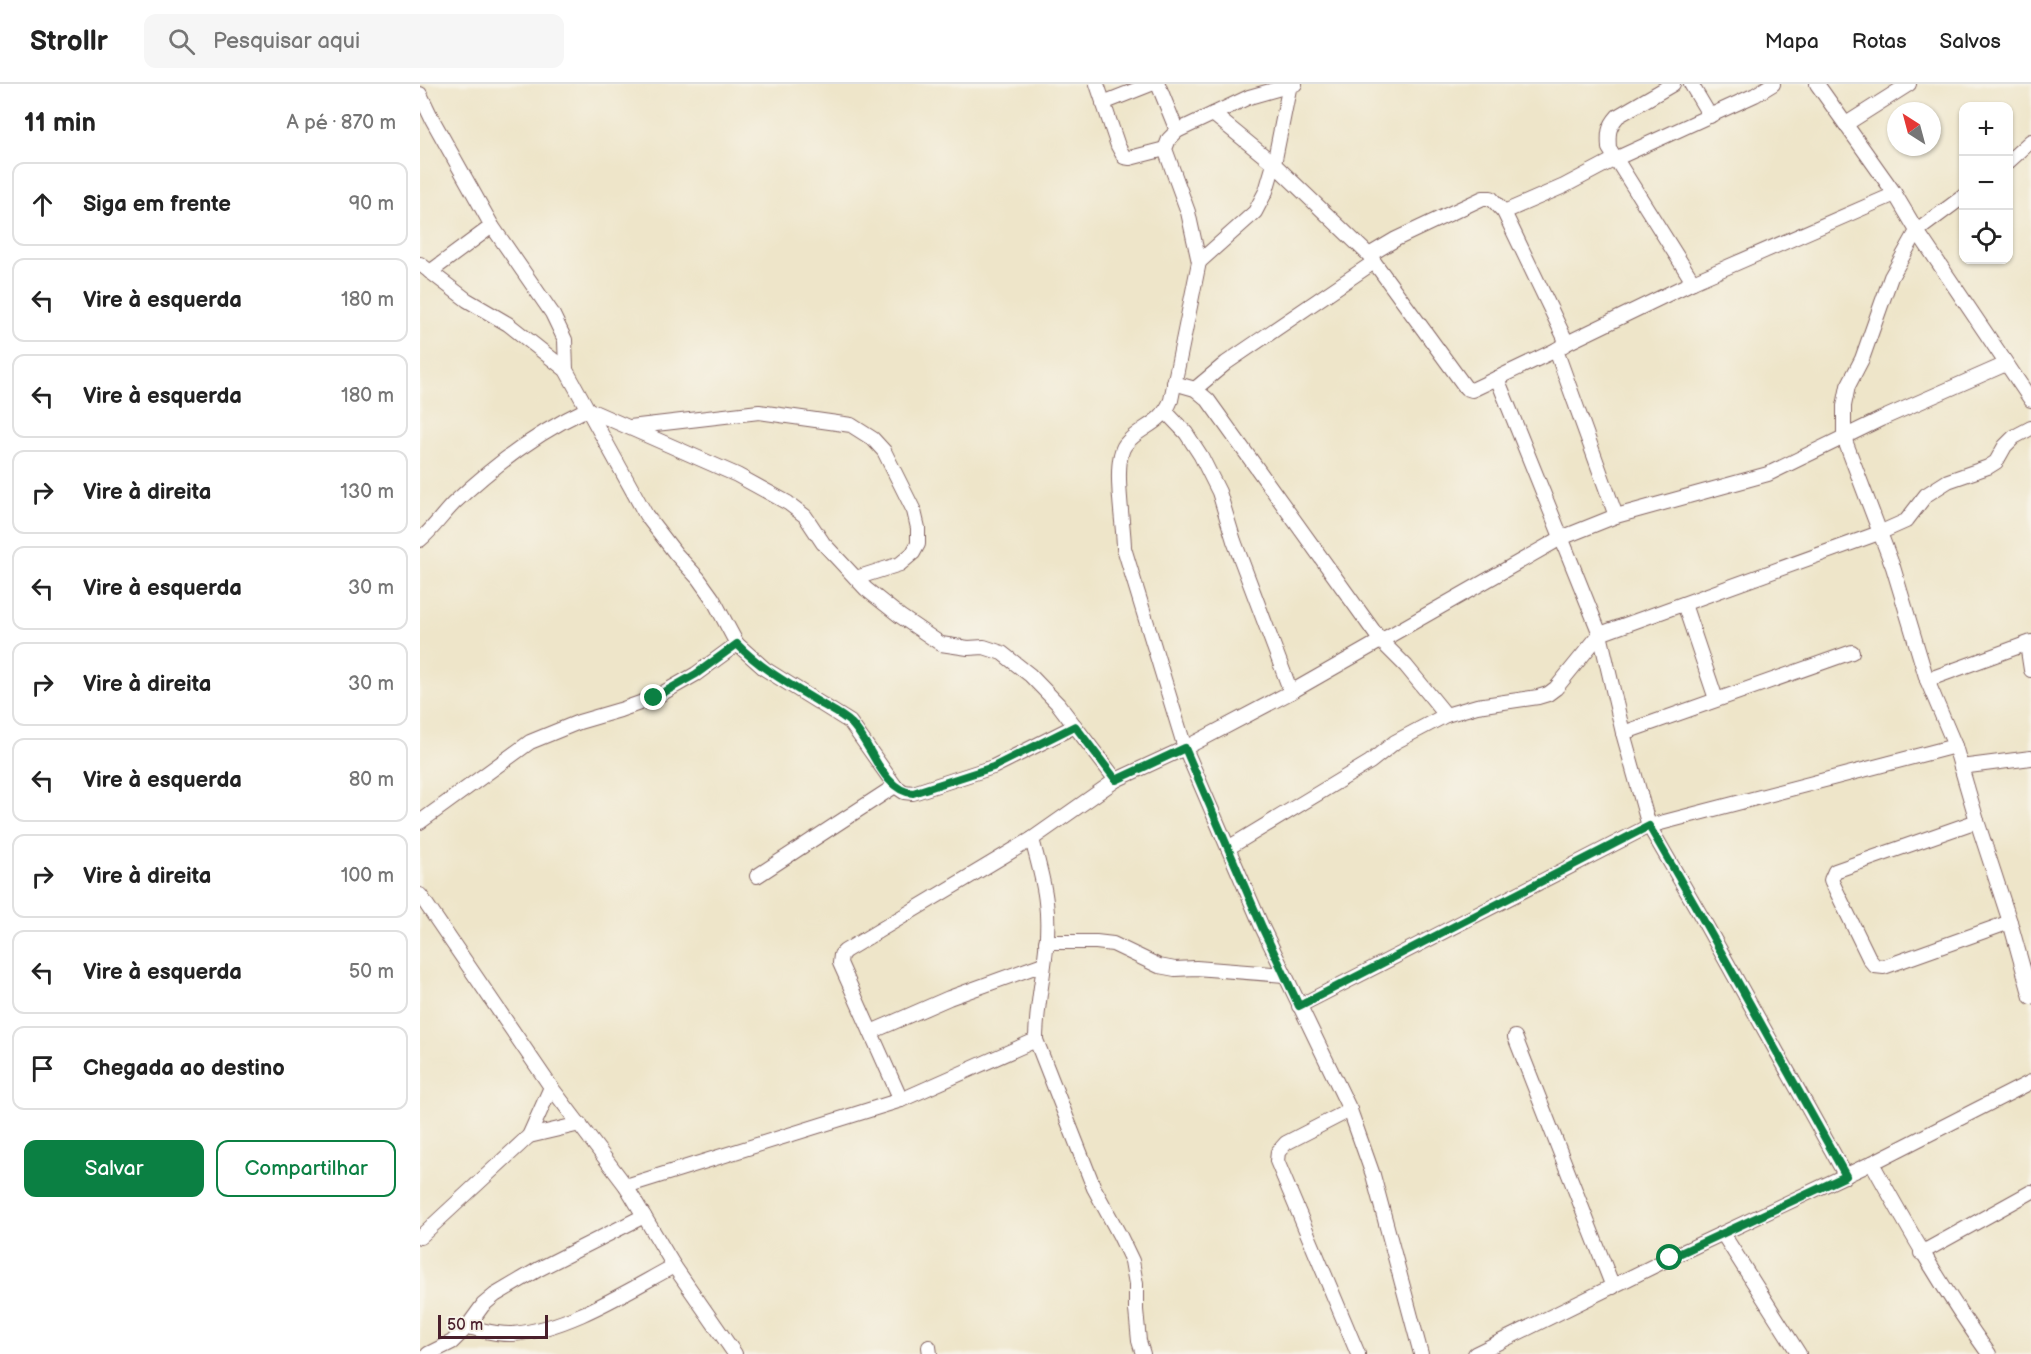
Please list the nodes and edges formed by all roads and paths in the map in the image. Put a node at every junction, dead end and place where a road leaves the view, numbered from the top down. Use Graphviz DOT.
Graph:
graph roads {
  1 [pos="1097,84"];
  2 [pos="1151,84"];
  3 [pos="1158,84"];
  4 [pos="1292,84"];
  5 [pos="1673,84"];
  6 [pos="1691,84"];
  7 [pos="1773,84"];
  8 [pos="1817,84"];
  9 [pos="1908,84"];
  10 [pos="420,94"];
  11 [pos="1103,103"];
  12 [pos="1213,114"];
  13 [pos="1710,116"];
  14 [pos="1846,124"];
  15 [pos="1177,131"];
  16 [pos="2031,141"];
  17 [pos="1165,149"];
  18 [pos="2013,157"];
  19 [pos="1615,159"];
  20 [pos="1274,164"];
  21 [pos="1895,194"];
  22 [pos="1959,200"];
  23 [pos="1504,213"];
  24 [pos="492,226"];
  25 [pos="1917,231"];
  26 [pos="1371,259"];
  27 [pos="1198,262"];
  28 [pos="425,268"];
  29 [pos="1693,282"];
  30 [pos="1562,347"];
  31 [pos="2006,364"];
  32 [pos="566,370"];
  33 [pos="1497,378"];
  34 [pos="1174,383"];
  35 [pos="1195,389"];
  36 [pos="2031,400"];
  37 [pos="586,409"];
  38 [pos="1166,412"];
  39 [pos="628,427"];
  40 [pos="2031,428"];
  41 [pos="1844,438"];
  42 [pos="1616,516"];
  43 [pos="1879,533"];
  44 [pos="1561,538"];
  45 [pos="420,540"];
  46 [pos="856,578"];
  47 [pos="1684,604"];
  48 [pos="1600,634"];
  49 [pos="1380,640"];
  50 [pos="2029,643"];
  51 [pos="737,644"];
  52 [pos="1852,652"];
  53 [pos="2031,670"];
  54 [pos="1927,680"];
  55 [pos="1291,692"];
  56 [pos="1716,699"];
  57 [pos="1446,716"];
  58 [pos="1075,726"];
  59 [pos="1623,733"];
  60 [pos="1955,746"];
  61 [pos="1185,748"];
  62 [pos="2031,758"];
  63 [pos="1961,766"];
  64 [pos="1116,780"];
  65 [pos="895,786"];
  66 [pos="1977,821"];
  67 [pos="420,822"];
  68 [pos="1649,826"];
  69 [pos="1032,839"];
  70 [pos="1228,848"];
  71 [pos="757,876"];
  72 [pos="420,895"];
  73 [pos="2010,922"];
  74 [pos="1046,942"];
  75 [pos="1043,964"];
  76 [pos="1284,975"];
  77 [pos="2031,997"];
  78 [pos="1299,1006"];
  79 [pos="871,1032"];
  80 [pos="1515,1037"];
  81 [pos="1036,1040"];
  82 [pos="2031,1082"];
  83 [pos="551,1087"];
  84 [pos="901,1100"];
  85 [pos="1350,1110"];
  86 [pos="579,1124"];
  87 [pos="529,1136"];
  88 [pos="1872,1163"];
  89 [pos="1846,1176"];
  90 [pos="626,1186"];
  91 [pos="2031,1192"];
  92 [pos="644,1216"];
  93 [pos="1723,1234"];
  94 [pos="420,1237"];
  95 [pos="1921,1253"];
  96 [pos="674,1266"];
  97 [pos="1613,1287"];
  98 [pos="467,1327"];
  99 [pos="1483,1353"];
  100 [pos="428,1354"];
  101 [pos="735,1354"];
  102 [pos="1143,1354"];
  103 [pos="1358,1354"];
  104 [pos="1421,1354"];
  105 [pos="1799,1354"];
  106 [pos="1989,1354"];
  1 -- 11 [label="street"];
  2 -- 11 [label="street"];
  3 -- 15 [label="street"];
  4 -- 12 [label="street"];
  4 -- 20 [label="street"];
  5 -- 19 [label="street"];
  6 -- 13 [label="street"];
  7 -- 13 [label="street"];
  8 -- 14 [label="street"];
  9 -- 14 [label="street"];
  10 -- 24 [label="street"];
  11 -- 17 [label="street"];
  12 -- 15 [label="street"];
  12 -- 20 [label="street"];
  13 -- 19 [label="street"];
  14 -- 21 [label="street"];
  15 -- 17 [label="street"];
  16 -- 18 [label="street"];
  17 -- 27 [label="street"];
  19 -- 23 [label="street"];
  19 -- 29 [label="street"];
  20 -- 26 [label="street"];
  20 -- 27 [label="street"];
  21 -- 25 [label="street"];
  21 -- 29 [label="street"];
  22 -- 25 [label="street"];
  23 -- 26 [label="street"];
  23 -- 30 [label="street"];
  24 -- 28 [label="street"];
  24 -- 32 [label="street"];
  25 -- 31 [label="street"];
  25 -- 41 [label="street"];
  26 -- 33 [label="street"];
  26 -- 35 [label="street"];
  27 -- 34 [label="street"];
  28 -- 32 [label="street"];
  29 -- 30 [label="street"];
  30 -- 33 [label="street"];
  30 -- 42 [label="street"];
  31 -- 36 [label="street"];
  31 -- 41 [label="street"];
  32 -- 37 [label="street"];
  33 -- 44 [label="street"];
  34 -- 35 [label="street"];
  34 -- 38 [label="street"];
  35 -- 49 [label="street"];
  37 -- 39 [label="street"];
  37 -- 45 [label="street"];
  37 -- 51 [label="street"];
  38 -- 55 [label="street"];
  38 -- 61 [label="street"];
  39 -- 46 [label="street"];
  39 -- 46 [label="street"];
  40 -- 43 [label="street"];
  41 -- 42 [label="street"];
  41 -- 43 [label="street"];
  42 -- 44 [label="street"];
  43 -- 47 [label="street"];
  43 -- 54 [label="street"];
  44 -- 48 [label="street"];
  44 -- 49 [label="street"];
  46 -- 58 [label="street"];
  47 -- 48 [label="street"];
  47 -- 56 [label="street"];
  48 -- 57 [label="street"];
  48 -- 59 [label="street"];
  49 -- 55 [label="street"];
  49 -- 57 [label="street"];
  50 -- 53 [label="street"];
  50 -- 54 [label="street"];
  51 -- 65 [label="street"];
  51 -- 67 [label="street"];
  52 -- 56 [label="street"];
  54 -- 60 [label="street"];
  55 -- 61 [label="street"];
  56 -- 59 [label="street"];
  57 -- 70 [label="street"];
  58 -- 64 [label="street"];
  58 -- 65 [label="street"];
  59 -- 68 [label="street"];
  60 -- 63 [label="street"];
  60 -- 68 [label="street"];
  61 -- 64 [label="street"];
  61 -- 70 [label="street"];
  62 -- 63 [label="street"];
  63 -- 66 [label="street"];
  64 -- 69 [label="street"];
  65 -- 71 [label="street"];
  66 -- 73 [label="street"];
  66 -- 73 [label="street"];
  68 -- 78 [label="street"];
  68 -- 89 [label="street"];
  69 -- 74 [label="street"];
  69 -- 79 [label="street"];
  70 -- 76 [label="street"];
  72 -- 83 [label="street"];
  73 -- 77 [label="street"];
  74 -- 75 [label="street"];
  74 -- 76 [label="street"];
  75 -- 79 [label="street"];
  75 -- 81 [label="street"];
  76 -- 78 [label="street"];
  78 -- 85 [label="street"];
  79 -- 84 [label="street"];
  80 -- 97 [label="street"];
  81 -- 84 [label="street"];
  81 -- 102 [label="street"];
  82 -- 88 [label="street"];
  83 -- 86 [label="street"];
  83 -- 87 [label="street"];
  84 -- 90 [label="street"];
  85 -- 103 [label="street"];
  85 -- 104 [label="street"];
  86 -- 87 [label="street"];
  86 -- 90 [label="street"];
  87 -- 94 [label="street"];
  88 -- 89 [label="street"];
  88 -- 95 [label="street"];
  89 -- 93 [label="street"];
  90 -- 92 [label="street"];
  91 -- 95 [label="street"];
  92 -- 96 [label="street"];
  92 -- 98 [label="street"];
  93 -- 97 [label="street"];
  93 -- 105 [label="street"];
  95 -- 106 [label="street"];
  96 -- 98 [label="street"];
  96 -- 101 [label="street"];
  97 -- 99 [label="street"];
  98 -- 100 [label="street"];
}
